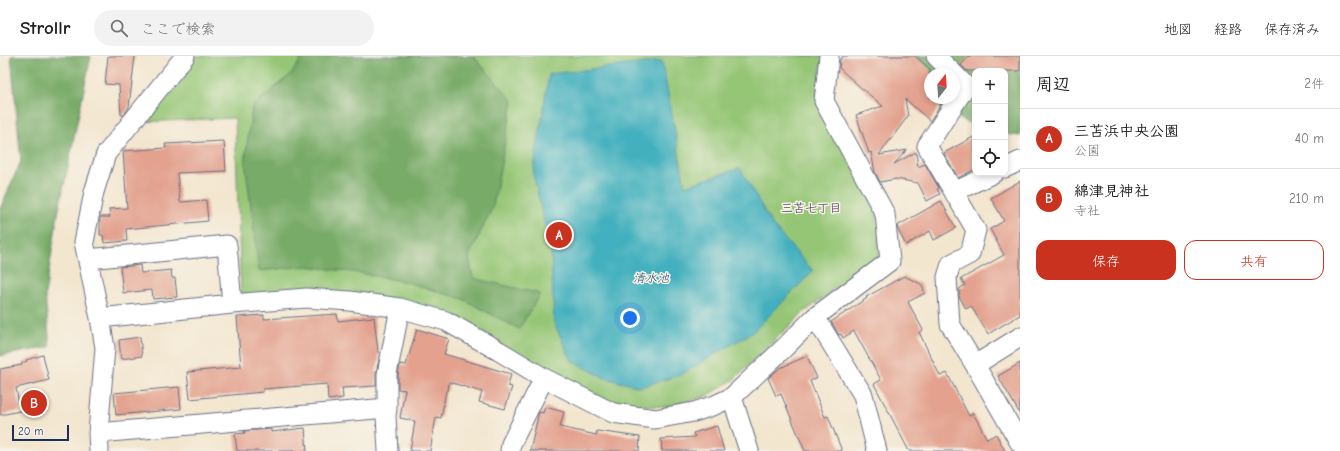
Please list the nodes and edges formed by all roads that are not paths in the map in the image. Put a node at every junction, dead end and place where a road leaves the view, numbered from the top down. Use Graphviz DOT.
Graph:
graph roads {
  1 [pos="185,56"];
  2 [pos="829,56"];
  3 [pos="936,56"];
  4 [pos="948,68"];
  5 [pos="960,80"];
  6 [pos="960,95"];
  7 [pos="955,104"];
  8 [pos="1020,160"];
  9 [pos="1008,166"];
  10 [pos="988,176"];
  11 [pos="954,192"];
  12 [pos="88,259"];
  13 [pos="232,304"];
  14 [pos="400,308"];
  15 [pos="815,317"];
  16 [pos="100,318"];
  17 [pos="1020,337"];
  18 [pos="975,365"];
  19 [pos="544,378"];
  20 [pos="732,397"];
  21 [pos="387,408"];
  22 [pos="99,442"];
  23 [pos="1020,443"];
  24 [pos="388,451"];
  25 [pos="510,451"];
  26 [pos="749,451"];
  27 [pos="877,451"];
  1 -- 12 [label="street"];
  2 -- 15 [label="street"];
  3 -- 4 [label="street"];
  5 -- 6 [label="street"];
  7 -- 11 [label="street"];
  8 -- 9 [label="street"];
  10 -- 11 [label="street"];
  11 -- 18 [label="street"];
  12 -- 13 [label="street"];
  12 -- 16 [label="street"];
  13 -- 14 [label="street"];
  13 -- 16 [label="street"];
  14 -- 19 [label="street"];
  14 -- 21 [label="street"];
  15 -- 20 [label="street"];
  15 -- 27 [label="street"];
  16 -- 22 [label="street"];
  17 -- 18 [label="street"];
  18 -- 23 [label="street"];
  19 -- 20 [label="street"];
  19 -- 25 [label="street"];
  20 -- 26 [label="street"];
  21 -- 22 [label="street"];
  21 -- 24 [label="street"];
}
